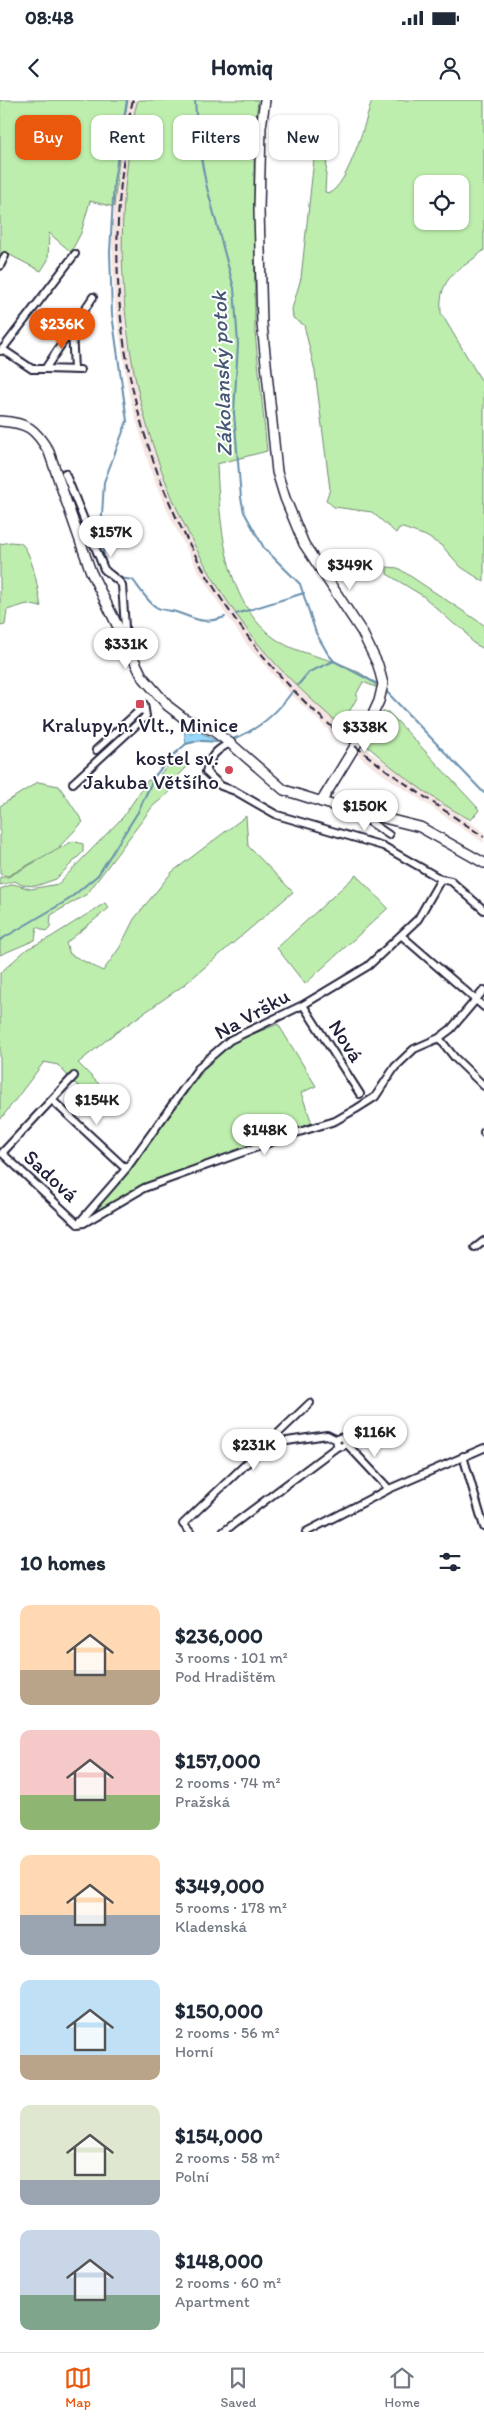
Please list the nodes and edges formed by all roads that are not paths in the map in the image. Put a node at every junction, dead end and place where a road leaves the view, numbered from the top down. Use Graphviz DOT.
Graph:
graph roads {
  1 [pos="265,100"];
  2 [pos="76,254"];
  3 [pos="5,256"];
  4 [pos="0,266"];
  5 [pos="93,297"];
  6 [pos="72,329"];
  7 [pos="1,351"];
  8 [pos="45,369"];
  9 [pos="0,416"];
  10 [pos="0,421"];
  11 [pos="66,473"];
  12 [pos="126,645"];
  13 [pos="230,743"];
  14 [pos="96,750"];
  15 [pos="73,783"];
  16 [pos="321,802"];
  17 [pos="354,810"];
  18 [pos="389,835"];
  19 [pos="484,863"];
  20 [pos="441,879"];
  21 [pos="484,910"];
  22 [pos="402,936"];
  23 [pos="484,990"];
  24 [pos="476,1000"];
  25 [pos="303,1005"];
  26 [pos="484,1007"];
  27 [pos="439,1038"];
  28 [pos="74,1076"];
  29 [pos="484,1086"];
  30 [pos="360,1094"];
  31 [pos="52,1100"];
  32 [pos="126,1169"];
  33 [pos="78,1224"];
  34 [pos="484,1242"];
  35 [pos="475,1248"];
  36 [pos="310,1404"];
  37 [pos="338,1443"];
  38 [pos="267,1444"];
  39 [pos="484,1448"];
  40 [pos="463,1456"];
  41 [pos="389,1489"];
  42 [pos="484,1527"];
  43 [pos="190,1532"];
  44 [pos="223,1532"];
  45 [pos="306,1532"];
  1 -- 16 [label="main road"];
  2 -- 7 [label="street"];
  3 -- 4 [label="street"];
  5 -- 6 [label="street"];
  6 -- 8 [label="street"];
  6 -- 8 [label="street"];
  7 -- 8 [label="street"];
  9 -- 10 [label="street"];
  10 -- 12 [label="main road"];
  11 -- 12 [label="street"];
  12 -- 13 [label="main road"];
  13 -- 16 [label="main road"];
  13 -- 20 [label="street"];
  14 -- 15 [label="street"];
  16 -- 17 [label="main road"];
  17 -- 18 [label="street"];
  17 -- 19 [label="main road"];
  20 -- 21 [label="street"];
  20 -- 22 [label="street, Na Vršku"];
  22 -- 24 [label="street"];
  22 -- 25 [label="street, Na Vršku"];
  23 -- 24 [label="street"];
  24 -- 26 [label="street"];
  24 -- 27 [label="street"];
  25 -- 30 [label="street, Nová"];
  25 -- 32 [label="street, Na Vršku"];
  27 -- 29 [label="street"];
  27 -- 33 [label="street"];
  28 -- 31 [label="street"];
  31 -- 32 [label="street"];
  31 -- 33 [label="street, Sadová"];
  32 -- 33 [label="street, Na Vršku"];
  34 -- 35 [label="street"];
  36 -- 38 [label="street"];
  37 -- 38 [label="street"];
  37 -- 41 [label="street"];
  37 -- 44 [label="street"];
  38 -- 43 [label="street"];
  39 -- 40 [label="street"];
  40 -- 41 [label="street"];
  40 -- 42 [label="street"];
  41 -- 45 [label="street"];
}
